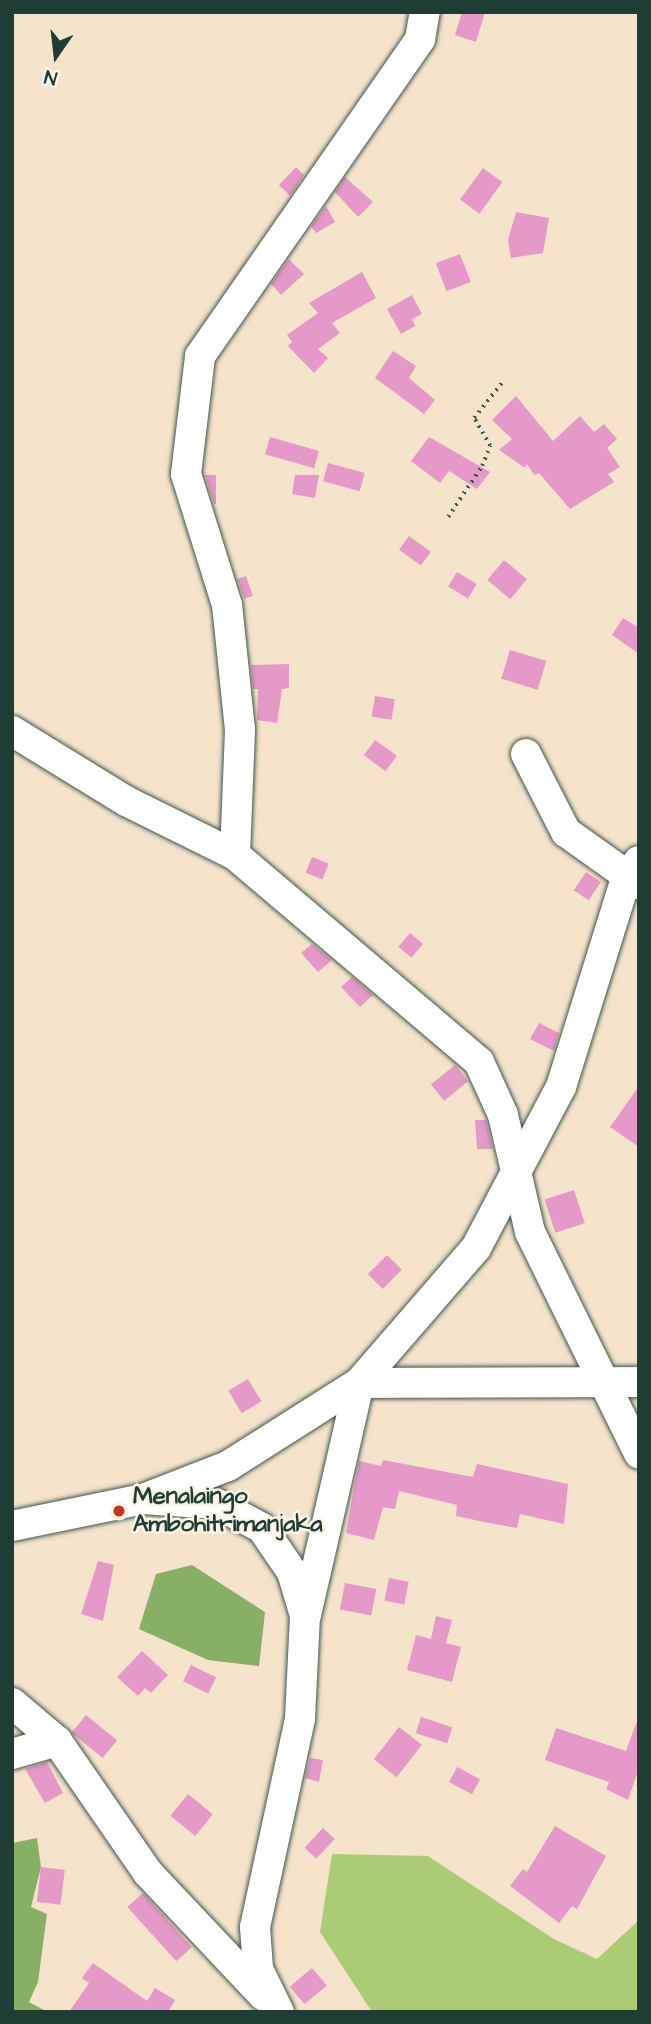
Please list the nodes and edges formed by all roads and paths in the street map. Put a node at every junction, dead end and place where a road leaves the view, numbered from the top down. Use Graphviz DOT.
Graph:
graph roads {
  1 [pos="425,12"];
  2 [pos="504,380"];
  3 [pos="448,517"];
  4 [pos="12,731"];
  5 [pos="526,754"];
  6 [pos="235,855"];
  7 [pos="634,874"];
  8 [pos="516,1179"];
  9 [pos="604,1381"];
  10 [pos="639,1382"];
  11 [pos="359,1383"];
  12 [pos="639,1454"];
  13 [pos="143,1499"];
  14 [pos="12,1527"];
  15 [pos="305,1616"];
  16 [pos="12,1703"];
  17 [pos="57,1741"];
  18 [pos="12,1754"];
  19 [pos="276,2009"];
  1 -- 6 [label="street"];
  2 -- 3 [label="path"];
  4 -- 6 [label="street"];
  5 -- 7 [label="street"];
  6 -- 8 [label="street"];
  7 -- 8 [label="street"];
  8 -- 9 [label="street"];
  8 -- 11 [label="street"];
  9 -- 10 [label="street"];
  9 -- 11 [label="street"];
  9 -- 12 [label="street"];
  11 -- 13 [label="street"];
  11 -- 15 [label="street"];
  13 -- 14 [label="street"];
  13 -- 15 [label="street"];
  15 -- 19 [label="street"];
  16 -- 17 [label="street"];
  17 -- 18 [label="street"];
  17 -- 19 [label="street"];
}
